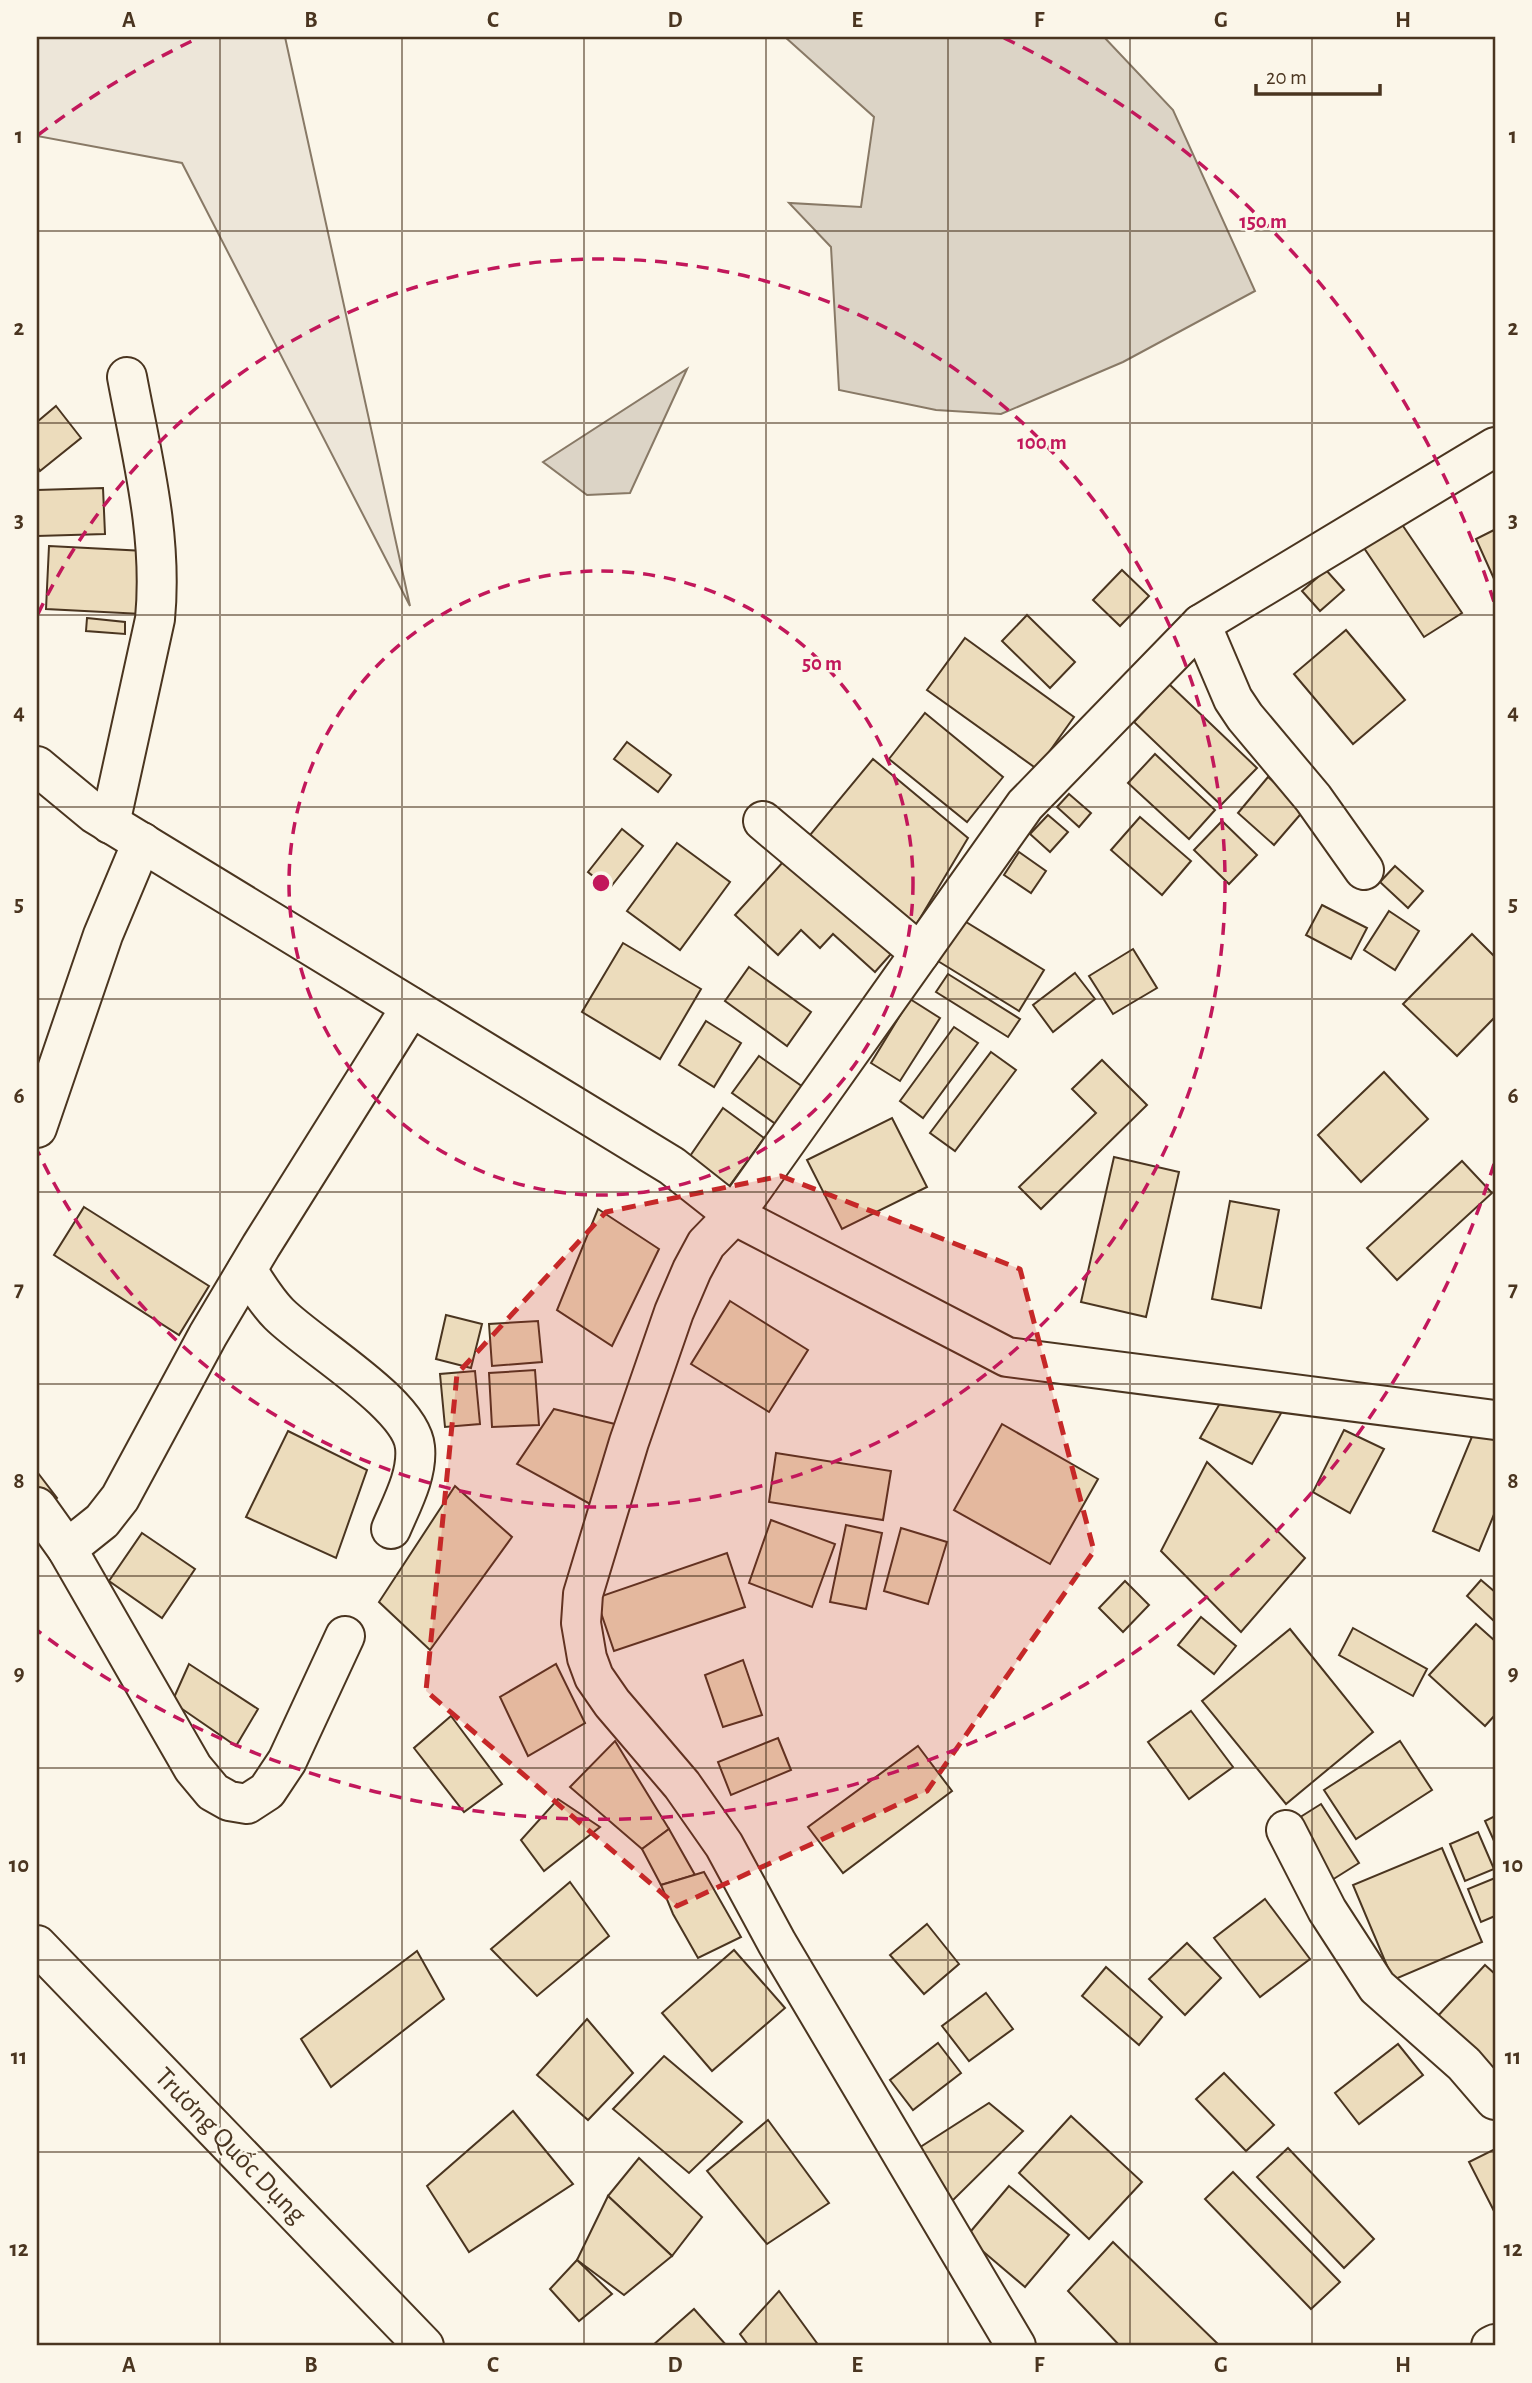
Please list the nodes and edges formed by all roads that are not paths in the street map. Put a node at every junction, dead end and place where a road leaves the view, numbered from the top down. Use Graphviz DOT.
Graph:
graph roads {
  1 [pos="127,377"];
  2 [pos="1495,447"];
  3 [pos="1201,624"];
  4 [pos="37,765"];
  5 [pos="763,821"];
  6 [pos="126,833"];
  7 [pos="1364,870"];
  8 [pos="920,953"];
  9 [pos="411,1007"];
  10 [pos="37,1128"];
  11 [pos="734,1214"];
  12 [pos="247,1270"];
  13 [pos="1495,1420"];
  14 [pos="37,1507"];
  15 [pos="391,1530"];
  16 [pos="67,1549"];
  17 [pos="345,1636"];
  18 [pos="1286,1830"];
  19 [pos="37,1945"];
  20 [pos="1495,2100"];
  21 [pos="424,2346"];
  22 [pos="1016,2346"];
  1 -- 6 [label="street"];
  2 -- 3 [label="street"];
  3 -- 7 [label="street"];
  3 -- 8 [label="street"];
  4 -- 6 [label="street"];
  5 -- 8 [label="street"];
  6 -- 9 [label="street"];
  6 -- 10 [label="street"];
  8 -- 11 [label="street"];
  9 -- 11 [label="street"];
  9 -- 12 [label="street"];
  11 -- 13 [label="street"];
  11 -- 22 [label="street"];
  12 -- 15 [label="street"];
  12 -- 16 [label="street"];
  14 -- 16 [label="street"];
  16 -- 17 [label="street"];
  18 -- 20 [label="street"];
  19 -- 21 [label="street, Trương Quốc Dụng"];
}
